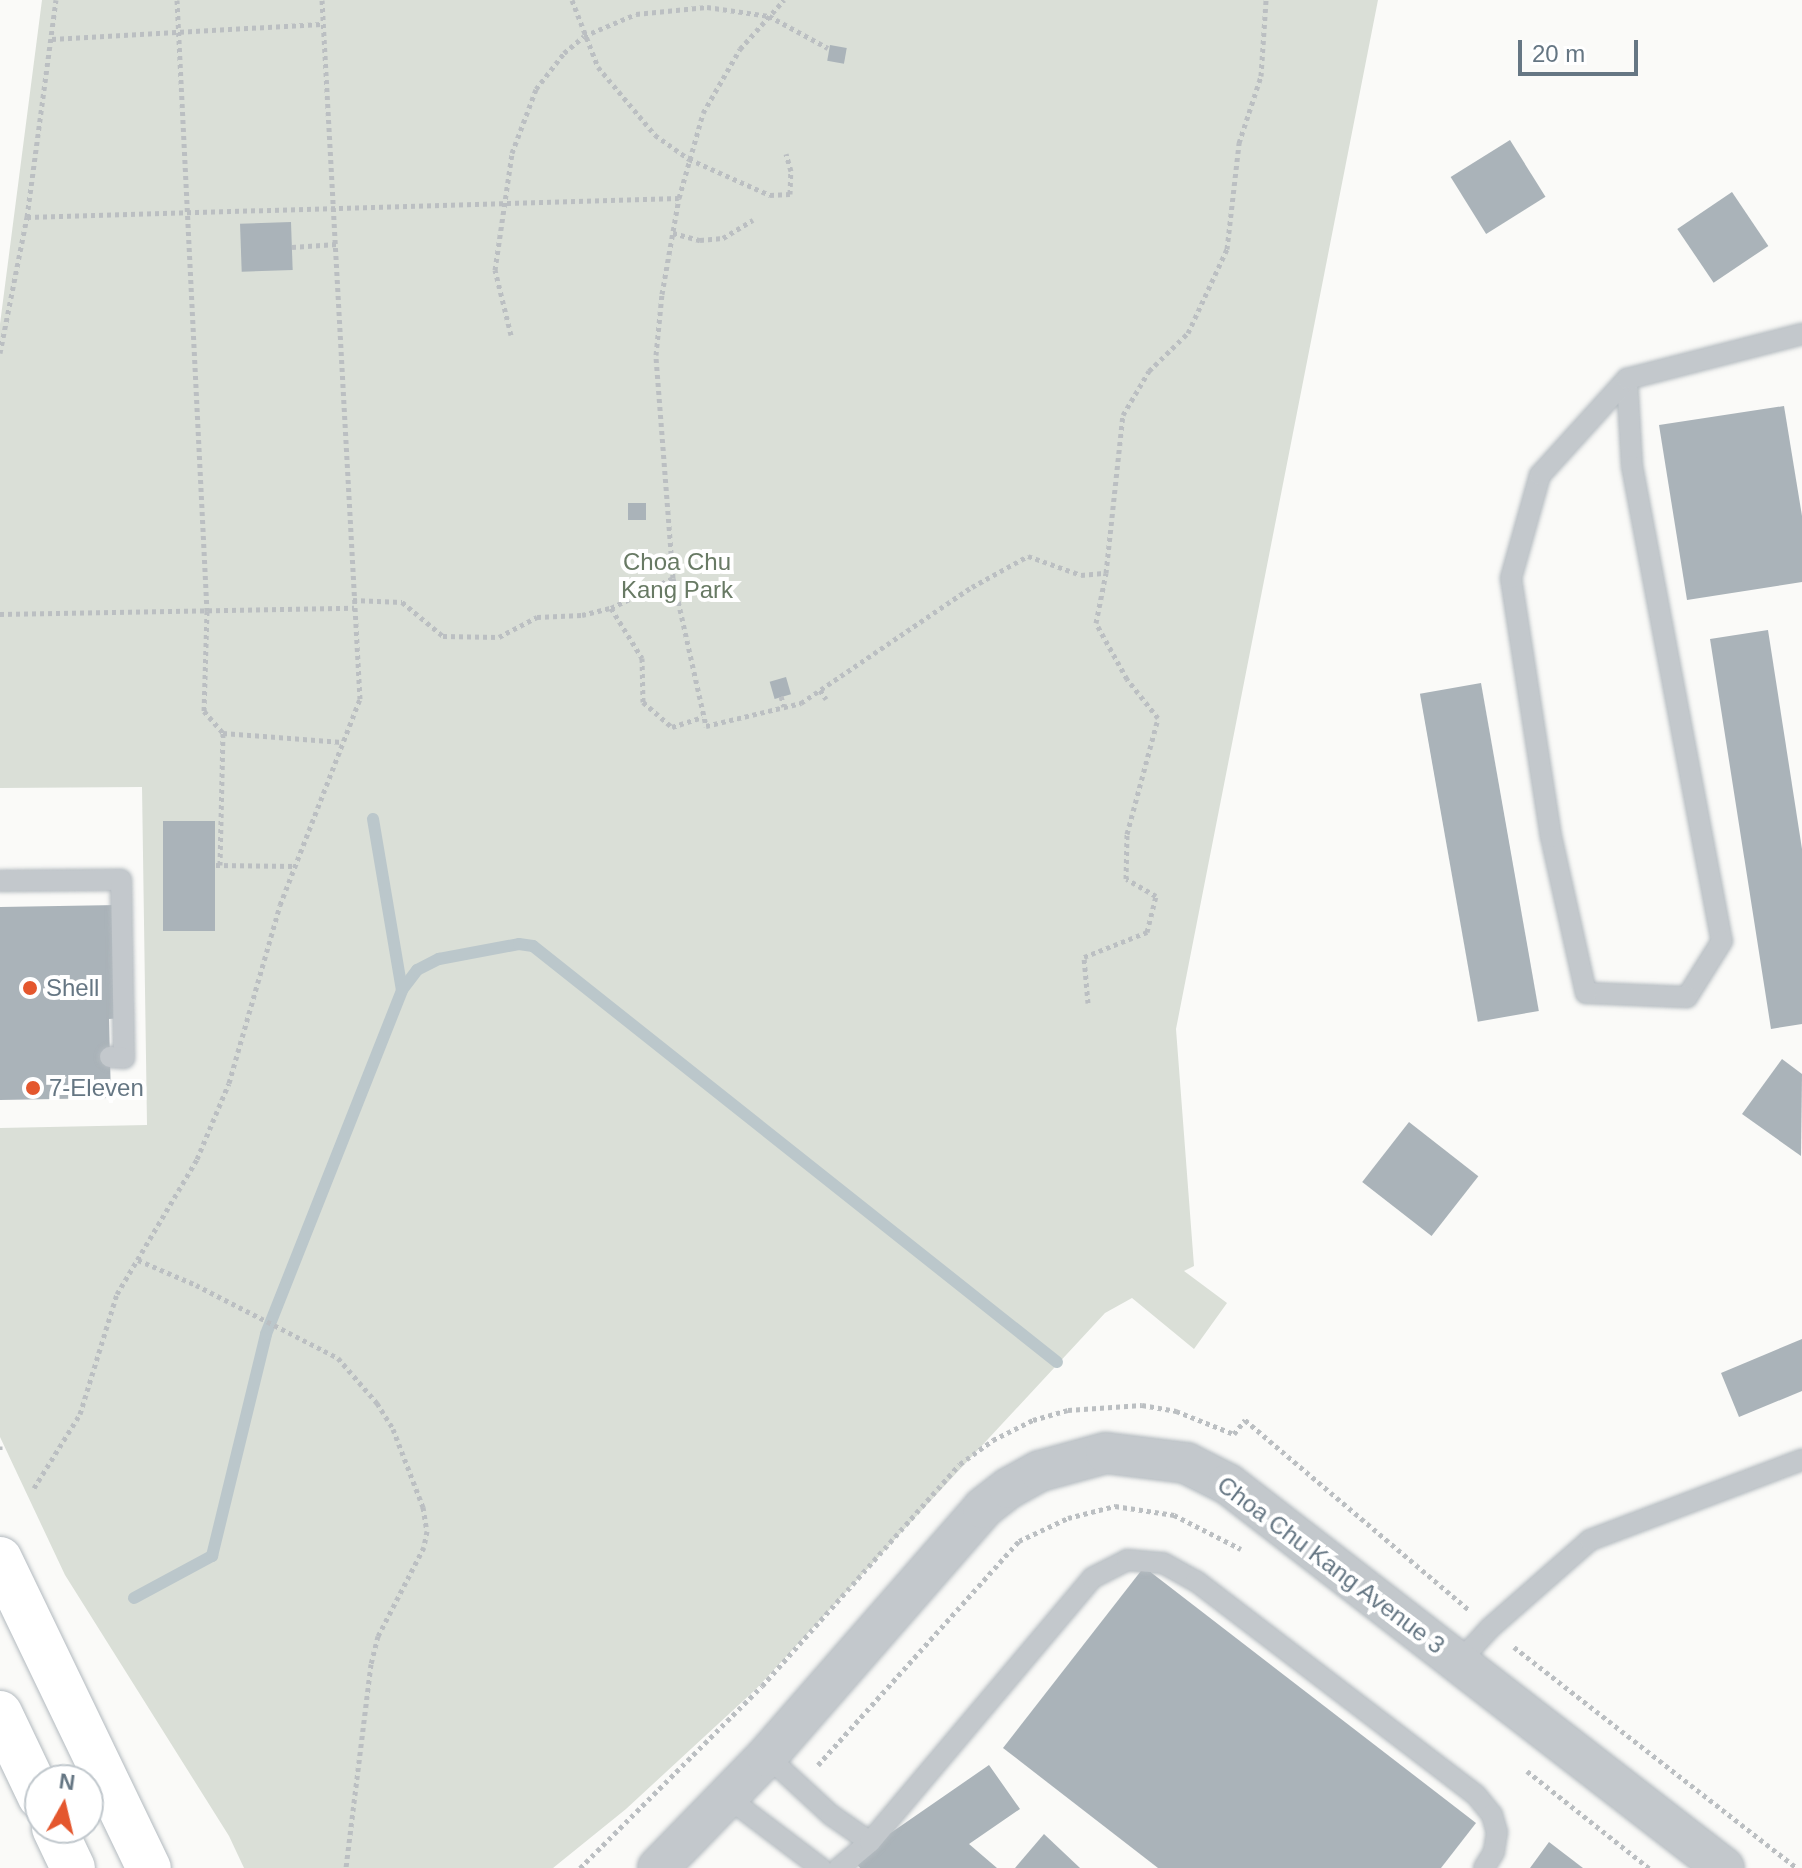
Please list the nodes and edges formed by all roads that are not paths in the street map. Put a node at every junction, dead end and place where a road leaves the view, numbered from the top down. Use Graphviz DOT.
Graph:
graph roads {
  1 [pos="1802,334"];
  2 [pos="1627,379"];
  3 [pos="0,881"];
  4 [pos="110,1057"];
  5 [pos="1802,1460"];
  6 [pos="0,1559"];
  7 [pos="1459,1662"];
  8 [pos="0,1713"];
  9 [pos="767,1756"];
  10 [pos="24,1764"];
  11 [pos="727,1797"];
  12 [pos="870,1842"];
  13 [pos="62,1844"];
  14 [pos="73,1868"];
  15 [pos="149,1868"];
  16 [pos="658,1868"];
  17 [pos="821,1868"];
  18 [pos="839,1868"];
  19 [pos="1484,1868"];
  20 [pos="1724,1868"];
  1 -- 2 [label="lane"];
  2 -- 2 [label="lane"];
  3 -- 4 [label="lane"];
  5 -- 7 [label="lane"];
  6 -- 15 [label="main road"];
  7 -- 9 [label="street, Choa Chu Kang Avenue 3"];
  7 -- 20 [label="street, Choa Chu Kang Avenue 3"];
  8 -- 10 [label="main road"];
  9 -- 11 [label="street, Choa Chu Kang Avenue 3"];
  9 -- 12 [label="lane"];
  11 -- 16 [label="street, Choa Chu Kang Avenue 3"];
  11 -- 17 [label="lane"];
  12 -- 18 [label="lane"];
  12 -- 19 [label="lane"];
  13 -- 14 [label="main road"];
}
